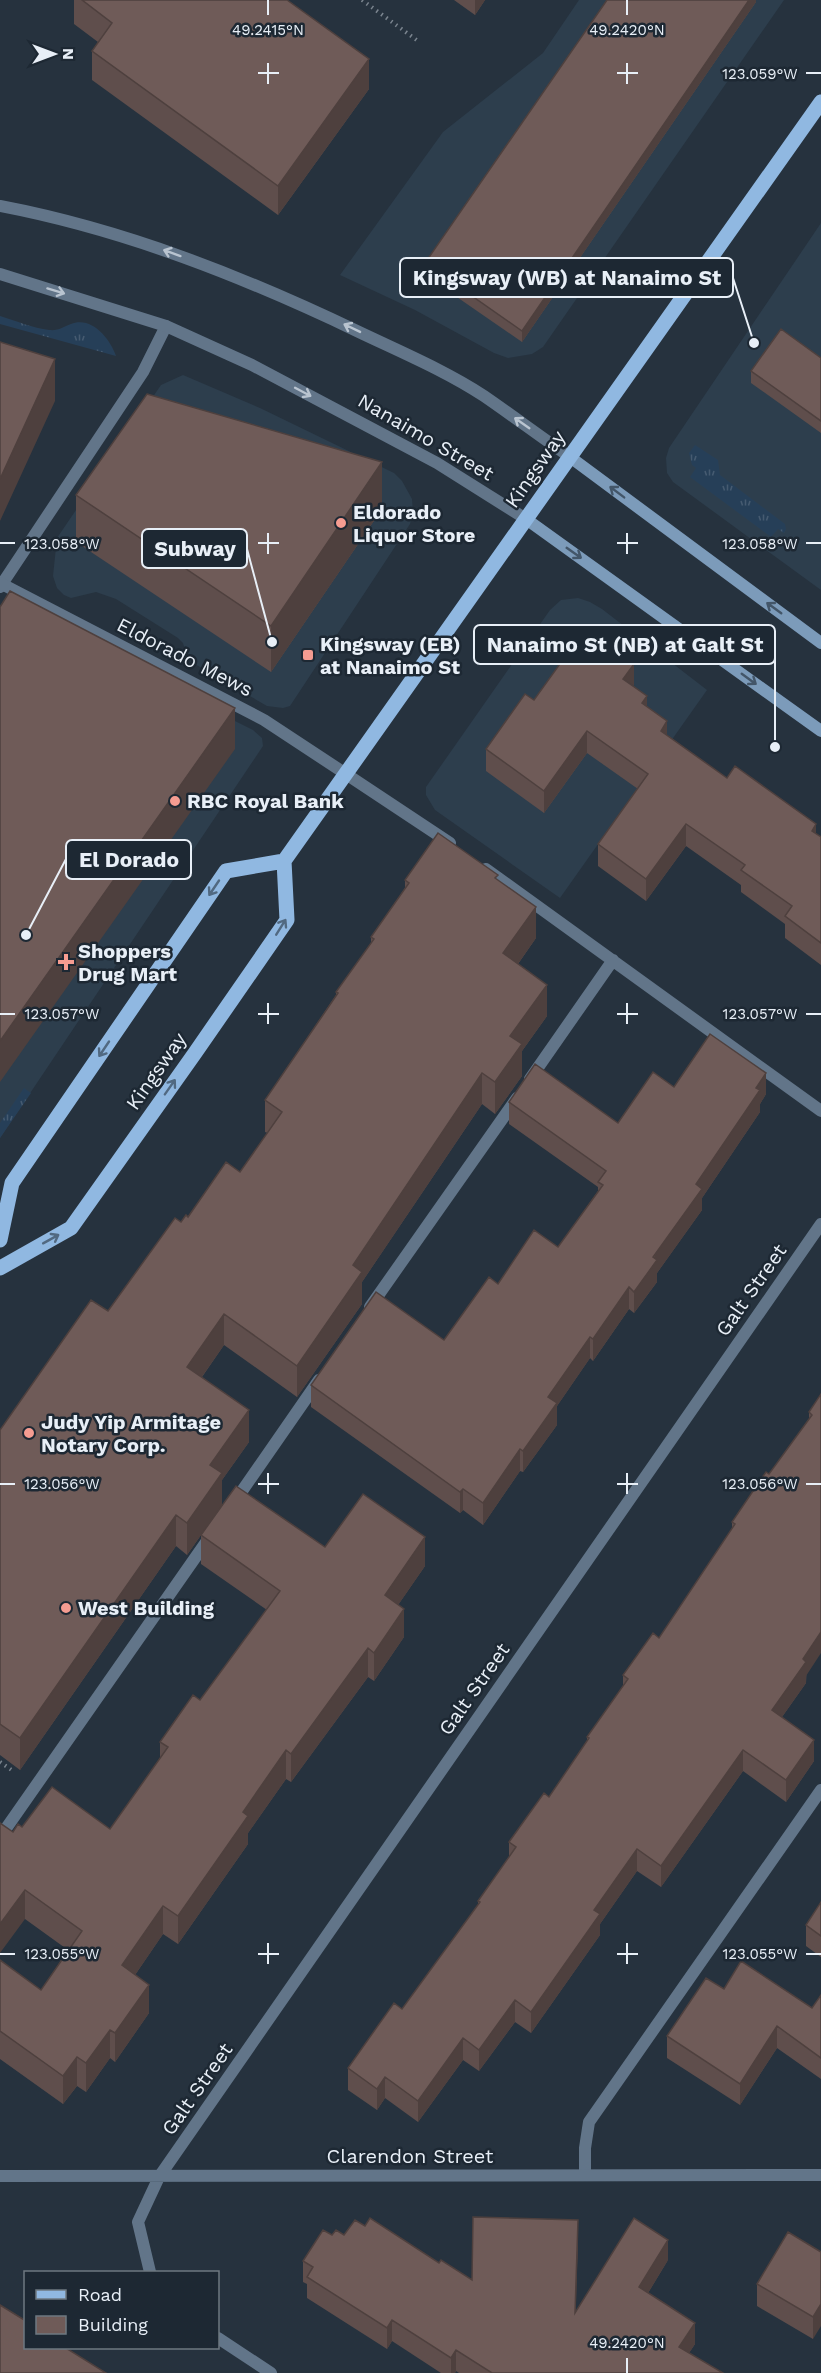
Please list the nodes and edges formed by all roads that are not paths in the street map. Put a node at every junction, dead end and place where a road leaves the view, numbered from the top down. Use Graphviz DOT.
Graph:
graph roads {
  1 [pos="821,102"];
  2 [pos="0,206"];
  3 [pos="0,274"];
  4 [pos="166,326"];
  5 [pos="570,457"];
  6 [pos="526,519"];
  7 [pos="1,585"];
  8 [pos="821,643"];
  9 [pos="821,731"];
  10 [pos="346,774"];
  11 [pos="284,861"];
  12 [pos="614,960"];
  13 [pos="821,1111"];
  14 [pos="821,1224"];
  15 [pos="0,1240"];
  16 [pos="0,1268"];
  17 [pos="362,1319"];
  18 [pos="328,1367"];
  19 [pos="821,1790"];
  20 [pos="0,1837"];
  21 [pos="585,2175"];
  22 [pos="821,2175"];
  23 [pos="0,2176"];
  24 [pos="159,2177"];
  25 [pos="150,2271"];
  26 [pos="219,2339"];
  27 [pos="271,2373"];
  1 -- 5 [label="main road, Kingsway"];
  5 -- 2 [label="street, one-way"];
  3 -- 4 [label="street, Nanaimo Street, one-way"];
  4 -- 6 [label="street, Nanaimo Street, one-way"];
  4 -- 7 [label="street"];
  5 -- 6 [label="main road, Kingsway"];
  8 -- 5 [label="main road, one-way"];
  6 -- 9 [label="main road, Nanaimo Street, one-way"];
  6 -- 10 [label="main road, Kingsway"];
  7 -- 10 [label="street, Eldorado Mews"];
  10 -- 11 [label="main road, Kingsway"];
  10 -- 12 [label="street, Eldorado Mews"];
  11 -- 15 [label="main road, one-way"];
  16 -- 11 [label="main road, Kingsway, one-way"];
  12 -- 13 [label="street, Eldorado Mews"];
  12 -- 17 [label="street"];
  14 -- 24 [label="street, Galt Street"];
  18 -- 20 [label="street"];
  19 -- 21 [label="street"];
  21 -- 22 [label="street, Clarendon Street"];
  21 -- 24 [label="street, Clarendon Street"];
  23 -- 24 [label="street, Clarendon Street"];
  24 -- 25 [label="street, Galt Street"];
  26 -- 27 [label="street"];
}
